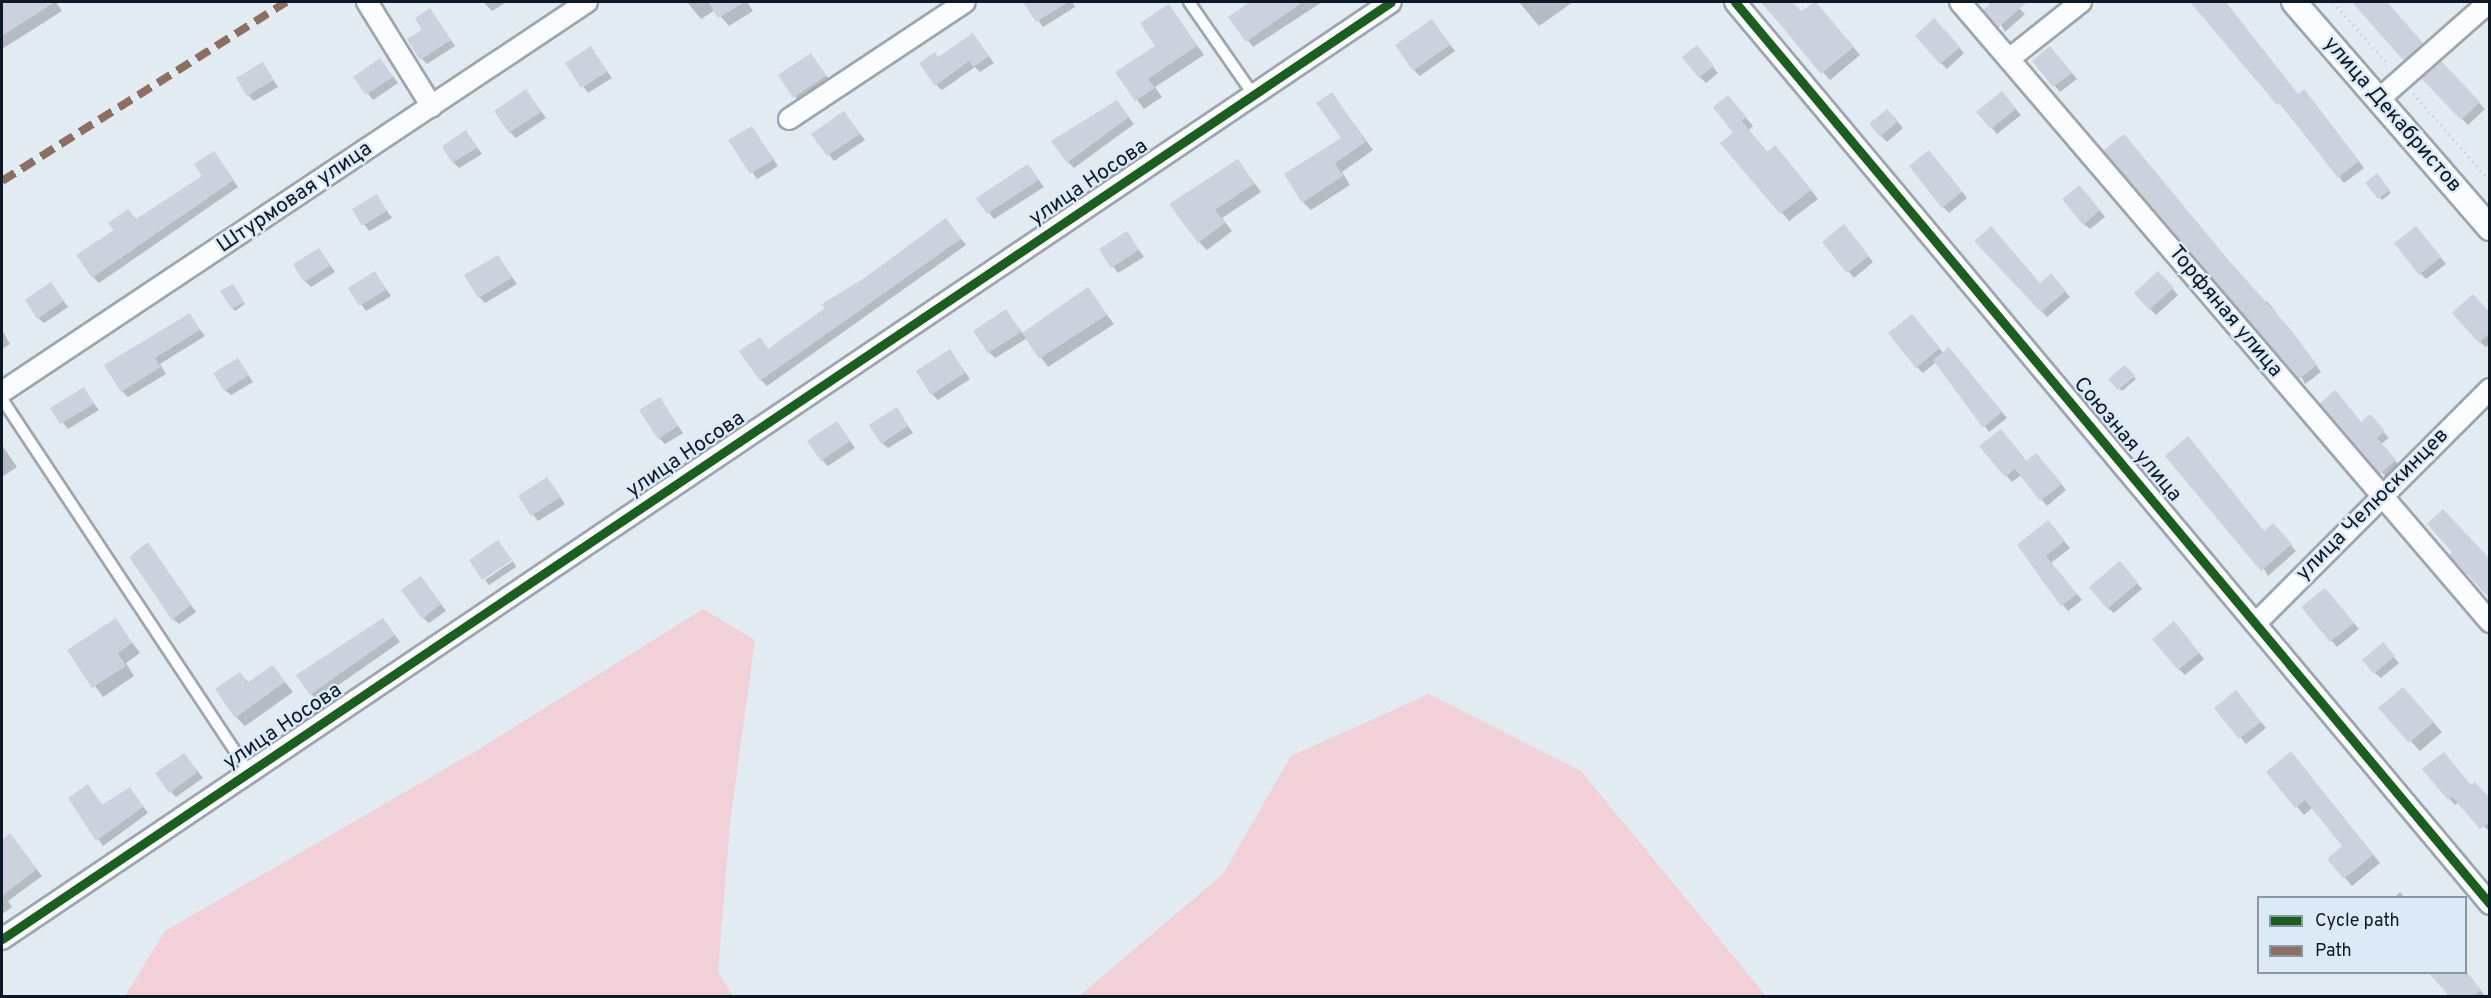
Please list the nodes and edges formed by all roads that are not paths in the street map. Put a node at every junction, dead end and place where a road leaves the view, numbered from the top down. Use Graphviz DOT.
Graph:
graph roads {
  1 [pos="367,2"];
  2 [pos="587,2"];
  3 [pos="965,2"];
  4 [pos="1189,2"];
  5 [pos="1390,2"];
  6 [pos="1735,2"];
  7 [pos="1960,2"];
  8 [pos="2081,2"];
  9 [pos="2294,2"];
  10 [pos="2489,2"];
  11 [pos="2009,59"];
  12 [pos="1253,94"];
  13 [pos="2378,100"];
  14 [pos="432,107"];
  15 [pos="789,119"];
  16 [pos="2490,228"];
  17 [pos="2490,389"];
  18 [pos="2,392"];
  19 [pos="2,399"];
  20 [pos="2382,496"];
  21 [pos="2257,622"];
  22 [pos="2490,622"];
  23 [pos="249,772"];
  24 [pos="2490,904"];
  25 [pos="2,939"];
  1 -- 14 [label="street"];
  2 -- 14 [label="street, Штурмовая улица"];
  3 -- 15 [label="street"];
  4 -- 12 [label="lane"];
  5 -- 12 [label="street, улица Носова"];
  6 -- 21 [label="street, Союзная улица"];
  7 -- 11 [label="street, Торфяная улица"];
  8 -- 11 [label="street"];
  9 -- 13 [label="street, улица Декабристов"];
  10 -- 13 [label="street"];
  11 -- 20 [label="street, Торфяная улица"];
  12 -- 23 [label="street, улица Носова"];
  13 -- 16 [label="street, улица Декабристов"];
  14 -- 18 [label="street, Штурмовая улица"];
  17 -- 20 [label="street, улица Челюскинцев"];
  19 -- 23 [label="lane"];
  20 -- 21 [label="street, улица Челюскинцев"];
  20 -- 22 [label="street, Торфяная улица"];
  21 -- 24 [label="street, Союзная улица"];
  23 -- 25 [label="street, улица Носова"];
}
